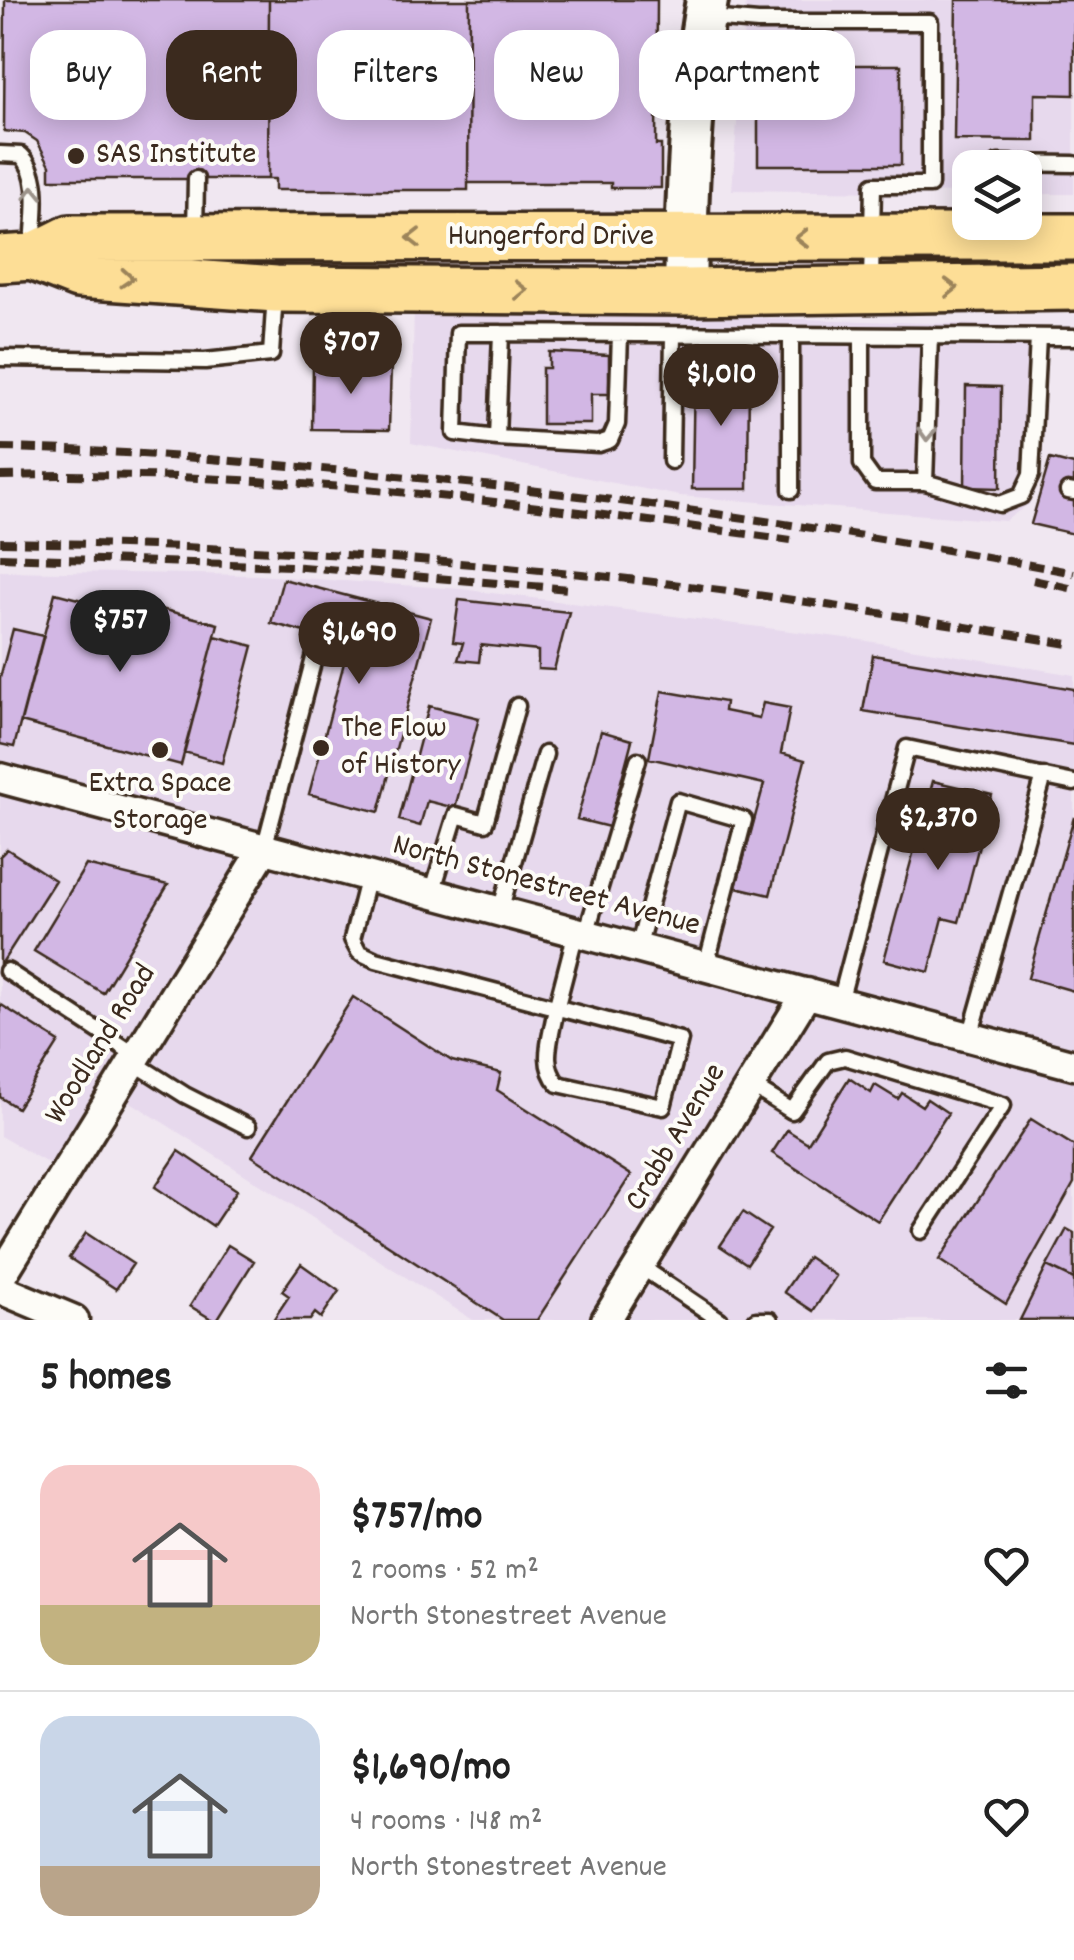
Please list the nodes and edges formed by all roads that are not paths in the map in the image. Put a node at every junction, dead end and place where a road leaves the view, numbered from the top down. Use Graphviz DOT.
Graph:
graph roads {
  1 [pos="706,9"];
  2 [pos="0,154"];
  3 [pos="1042,164"];
  4 [pos="1074,164"];
  5 [pos="196,179"];
  6 [pos="952,233"];
  7 [pos="1042,234"];
  8 [pos="1074,237"];
  9 [pos="194,238"];
  10 [pos="871,238"];
  11 [pos="686,239"];
  12 [pos="16,258"];
  13 [pos="1074,287"];
  14 [pos="276,289"];
  15 [pos="871,290"];
  16 [pos="712,307"];
  17 [pos="457,313"];
  18 [pos="501,334"];
  19 [pos="620,334"];
  20 [pos="673,335"];
  21 [pos="792,336"];
  22 [pos="862,336"];
  23 [pos="930,336"];
  24 [pos="1038,337"];
  25 [pos="1074,337"];
  26 [pos="0,358"];
  27 [pos="497,438"];
  28 [pos="670,461"];
  29 [pos="925,482"];
  30 [pos="790,490"];
  31 [pos="318,643"];
  32 [pos="518,706"];
  33 [pos="545,754"];
  34 [pos="638,760"];
  35 [pos="1044,776"];
  36 [pos="0,778"];
  37 [pos="1074,782"];
  38 [pos="264,849"];
  39 [pos="368,876"];
  40 [pos="432,894"];
  41 [pos="500,911"];
  42 [pos="581,933"];
  43 [pos="638,948"];
  44 [pos="706,966"];
  45 [pos="6,971"];
  46 [pos="807,993"];
  47 [pos="840,1002"];
  48 [pos="556,1009"];
  49 [pos="970,1037"];
  50 [pos="135,1059"];
  51 [pos="1074,1066"];
  52 [pos="750,1085"];
  53 [pos="248,1127"];
  54 [pos="921,1232"];
  55 [pos="640,1266"];
  56 [pos="0,1278"];
  57 [pos="0,1289"];
  58 [pos="74,1320"];
  59 [pos="606,1320"];
  60 [pos="720,1320"];
  61 [pos="756,1320"];
  62 [pos="770,1320"];
  1 -- 10 [label="lane"];
  1 -- 11 [label="street"];
  12 -- 2 [label="lane, one-way"];
  3 -- 4 [label="lane"];
  5 -- 9 [label="lane"];
  6 -- 10 [label="main road, Hungerford Drive"];
  7 -- 8 [label="main road, Hungerford Drive"];
  11 -- 9 [label="main road, Hungerford Drive, one-way"];
  9 -- 12 [label="main road, Hungerford Drive"];
  10 -- 11 [label="main road, Hungerford Drive, one-way"];
  10 -- 15 [label="lane"];
  11 -- 16 [label="street"];
  12 -- 14 [label="main road, Hungerford Drive, one-way"];
  15 -- 13 [label="main road, Hungerford Drive, one-way"];
  14 -- 17 [label="main road, Hungerford Drive"];
  14 -- 26 [label="lane"];
  15 -- 16 [label="main road, Hungerford Drive"];
  17 -- 16 [label="main road, Hungerford Drive, one-way"];
  16 -- 20 [label="lane"];
  16 -- 21 [label="lane"];
  17 -- 18 [label="lane"];
  17 -- 27 [label="lane"];
  18 -- 19 [label="lane"];
  18 -- 27 [label="lane"];
  19 -- 20 [label="lane"];
  19 -- 27 [label="lane"];
  20 -- 28 [label="lane"];
  21 -- 22 [label="lane"];
  21 -- 30 [label="lane"];
  22 -- 23 [label="lane"];
  22 -- 29 [label="lane"];
  23 -- 24 [label="lane"];
  23 -- 29 [label="lane, one-way"];
  24 -- 25 [label="lane"];
  24 -- 29 [label="lane"];
  31 -- 38 [label="lane"];
  32 -- 40 [label="lane"];
  33 -- 41 [label="lane"];
  34 -- 42 [label="lane"];
  35 -- 37 [label="lane"];
  35 -- 47 [label="lane"];
  35 -- 49 [label="lane"];
  36 -- 38 [label="street, North Stonestreet Avenue"];
  38 -- 39 [label="street, North Stonestreet Avenue"];
  38 -- 50 [label="street, Woodland Road"];
  39 -- 40 [label="street, North Stonestreet Avenue"];
  39 -- 48 [label="lane"];
  40 -- 41 [label="street, North Stonestreet Avenue"];
  41 -- 42 [label="street, North Stonestreet Avenue"];
  42 -- 43 [label="street, North Stonestreet Avenue"];
  42 -- 48 [label="lane"];
  43 -- 44 [label="street, North Stonestreet Avenue"];
  43 -- 44 [label="lane"];
  44 -- 46 [label="street, North Stonestreet Avenue"];
  45 -- 50 [label="lane"];
  46 -- 47 [label="street, North Stonestreet Avenue"];
  46 -- 52 [label="street, Crabb Avenue"];
  47 -- 49 [label="street, North Stonestreet Avenue"];
  48 -- 48 [label="lane"];
  49 -- 51 [label="street, North Stonestreet Avenue"];
  50 -- 53 [label="lane"];
  50 -- 56 [label="street, Woodland Road"];
  52 -- 54 [label="lane"];
  52 -- 55 [label="street, Crabb Avenue"];
  55 -- 59 [label="street, Crabb Avenue"];
  55 -- 60 [label="lane"];
  57 -- 58 [label="street"];
  61 -- 62 [label="lane"];
}
